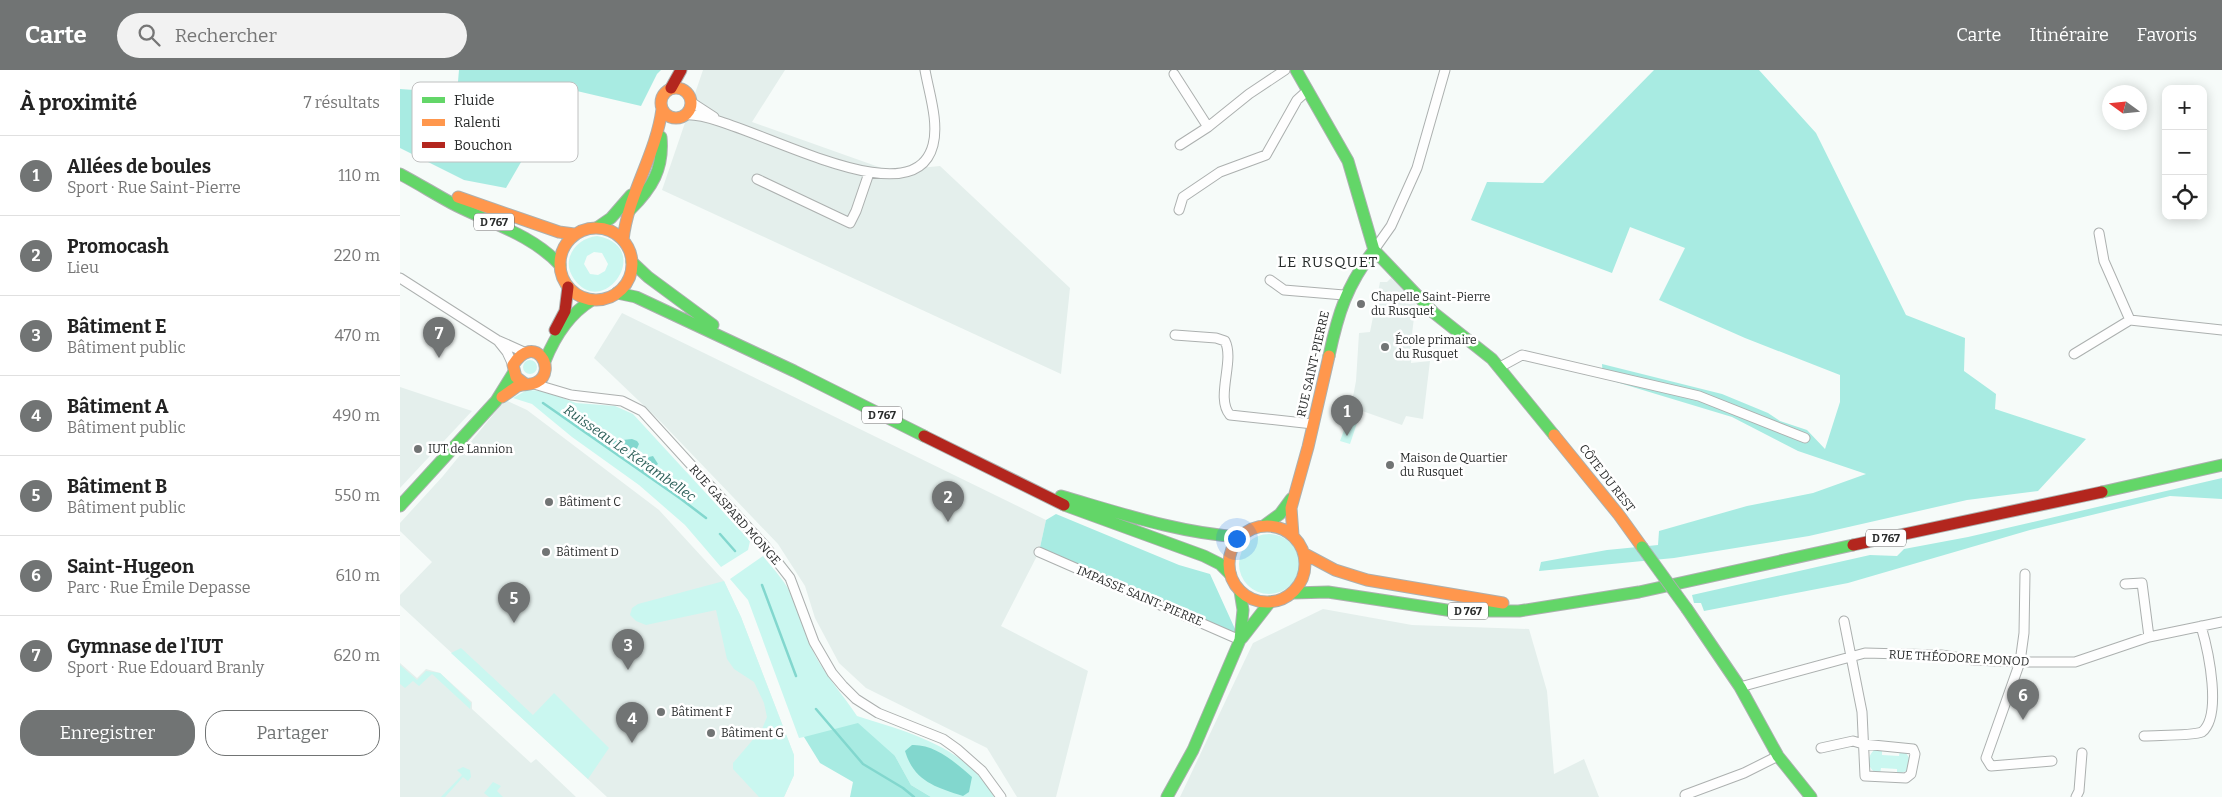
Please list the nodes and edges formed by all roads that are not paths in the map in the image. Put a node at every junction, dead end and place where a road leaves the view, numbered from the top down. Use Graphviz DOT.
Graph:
graph roads {
  1 [pos="681,70"];
  2 [pos="688,70"];
  3 [pos="925,70"];
  4 [pos="1285,70"];
  5 [pos="1296,70"];
  6 [pos="1445,70"];
  7 [pos="1174,74"];
  8 [pos="671,88"];
  9 [pos="685,90"];
  10 [pos="1308,90"];
  11 [pos="691,102"];
  12 [pos="662,109"];
  13 [pos="680,117"];
  14 [pos="718,120"];
  15 [pos="1208,127"];
  16 [pos="658,141"];
  17 [pos="1180,145"];
  18 [pos="869,173"];
  19 [pos="400,174"];
  20 [pos="757,179"];
  21 [pos="423,186"];
  22 [pos="636,189"];
  23 [pos="1179,210"];
  24 [pos="628,212"];
  25 [pos="598,227"];
  26 [pos="2099,233"];
  27 [pos="574,234"];
  28 [pos="623,240"];
  29 [pos="1374,250"];
  30 [pos="632,262"];
  31 [pos="560,265"];
  32 [pos="400,278"];
  33 [pos="1270,280"];
  34 [pos="568,287"];
  35 [pos="617,293"];
  36 [pos="1344,294"];
  37 [pos="592,300"];
  38 [pos="2130,320"];
  39 [pos="2222,330"];
  40 [pos="1175,336"];
  41 [pos="497,340"];
  42 [pos="739,344"];
  43 [pos="528,351"];
  44 [pos="2074,354"];
  45 [pos="546,366"];
  46 [pos="1500,367"];
  47 [pos="513,369"];
  48 [pos="530,384"];
  49 [pos="563,392"];
  50 [pos="496,401"];
  51 [pos="1313,424"];
  52 [pos="1805,438"];
  53 [pos="2222,465"];
  54 [pos="1026,486"];
  55 [pos="1295,492"];
  56 [pos="400,506"];
  57 [pos="1265,525"];
  58 [pos="1293,535"];
  59 [pos="1240,537"];
  60 [pos="1039,552"];
  61 [pos="1304,554"];
  62 [pos="1230,574"];
  63 [pos="2025,574"];
  64 [pos="2125,584"];
  65 [pos="1240,591"];
  66 [pos="1293,593"];
  67 [pos="1270,602"];
  68 [pos="1549,606"];
  69 [pos="1844,621"];
  70 [pos="2222,622"];
  71 [pos="2201,626"];
  72 [pos="2149,637"];
  73 [pos="1240,640"];
  74 [pos="1851,657"];
  75 [pos="2020,662"];
  76 [pos="1740,687"];
  77 [pos="2144,736"];
  78 [pos="1863,744"];
  79 [pos="1821,748"];
  80 [pos="2082,753"];
  81 [pos="1778,756"];
  82 [pos="2052,761"];
  83 [pos="1686,794"];
  84 [pos="1001,797"];
  85 [pos="1167,797"];
  86 [pos="1812,797"];
  87 [pos="2076,797"];
  1 -- 8 [label="main road"];
  2 -- 9 [label="main road"];
  3 -- 18 [label="street"];
  4 -- 15 [label="street"];
  5 -- 10 [label="main road"];
  6 -- 29 [label="street"];
  7 -- 15 [label="street"];
  8 -- 9 [label="main road"];
  8 -- 12 [label="main road"];
  9 -- 11 [label="main road"];
  10 -- 23 [label="street"];
  10 -- 29 [label="main road"];
  11 -- 13 [label="main road"];
  11 -- 14 [label="street"];
  12 -- 13 [label="main road"];
  12 -- 16 [label="main road"];
  13 -- 14 [label="street"];
  13 -- 16 [label="main road"];
  14 -- 18 [label="street"];
  15 -- 17 [label="street"];
  16 -- 22 [label="main road"];
  16 -- 24 [label="main road"];
  18 -- 20 [label="street"];
  19 -- 21 [label="main road, D 767"];
  21 -- 27 [label="main road, D 767"];
  21 -- 31 [label="main road, D 767"];
  22 -- 24 [label="main road"];
  22 -- 25 [label="main road"];
  24 -- 28 [label="main road"];
  25 -- 27 [label="main road"];
  25 -- 28 [label="main road"];
  26 -- 38 [label="street"];
  27 -- 31 [label="main road"];
  28 -- 30 [label="main road"];
  29 -- 36 [label="main road, RUE SAINT-PIERRE"];
  29 -- 46 [label="main road, CÔTE DU REST"];
  30 -- 35 [label="main road"];
  30 -- 42 [label="main road, D 767"];
  31 -- 34 [label="main road"];
  32 -- 41 [label="street"];
  33 -- 36 [label="street"];
  34 -- 37 [label="main road"];
  34 -- 43 [label="main road"];
  35 -- 37 [label="main road"];
  35 -- 42 [label="main road, D 767"];
  36 -- 51 [label="main road, RUE SAINT-PIERRE"];
  37 -- 45 [label="main road"];
  38 -- 39 [label="street"];
  38 -- 44 [label="street"];
  40 -- 51 [label="street"];
  41 -- 43 [label="street"];
  41 -- 47 [label="street"];
  42 -- 54 [label="main road, D 767"];
  43 -- 45 [label="main road"];
  43 -- 47 [label="main road"];
  45 -- 48 [label="main road"];
  45 -- 49 [label="street"];
  46 -- 52 [label="street"];
  46 -- 76 [label="main road, CÔTE DU REST, bridge"];
  47 -- 48 [label="main road"];
  47 -- 50 [label="main road"];
  48 -- 49 [label="street, RUE GASPARD MONGE"];
  48 -- 50 [label="main road"];
  49 -- 84 [label="street, RUE GASPARD MONGE"];
  50 -- 56 [label="main road"];
  51 -- 55 [label="main road, RUE SAINT-PIERRE"];
  53 -- 68 [label="main road, D 767"];
  54 -- 59 [label="main road, D 767"];
  54 -- 62 [label="main road, D 767"];
  55 -- 57 [label="main road, RUE SAINT-PIERRE"];
  55 -- 58 [label="main road, RUE SAINT-PIERRE"];
  57 -- 58 [label="main road"];
  57 -- 59 [label="main road"];
  58 -- 61 [label="main road"];
  59 -- 62 [label="main road"];
  60 -- 73 [label="street, IMPASSE SAINT-PIERRE"];
  61 -- 66 [label="main road"];
  61 -- 68 [label="main road, D 767"];
  62 -- 65 [label="main road"];
  63 -- 75 [label="street"];
  64 -- 72 [label="street"];
  65 -- 67 [label="main road"];
  65 -- 73 [label="main road"];
  66 -- 67 [label="main road"];
  66 -- 68 [label="main road, D 767"];
  67 -- 73 [label="main road"];
  69 -- 74 [label="street"];
  70 -- 71 [label="street, RUE THÉODORE MONOD"];
  71 -- 72 [label="street, RUE THÉODORE MONOD"];
  71 -- 77 [label="street"];
  72 -- 75 [label="street, RUE THÉODORE MONOD"];
  73 -- 85 [label="main road"];
  74 -- 75 [label="street, RUE THÉODORE MONOD"];
  74 -- 76 [label="street, RUE THÉODORE MONOD"];
  74 -- 78 [label="street"];
  75 -- 82 [label="street"];
  76 -- 81 [label="main road, CÔTE DU REST"];
  78 -- 78 [label="street"];
  78 -- 79 [label="street"];
  80 -- 87 [label="street"];
  81 -- 83 [label="street"];
  81 -- 86 [label="main road, CÔTE DU REST"];
}
